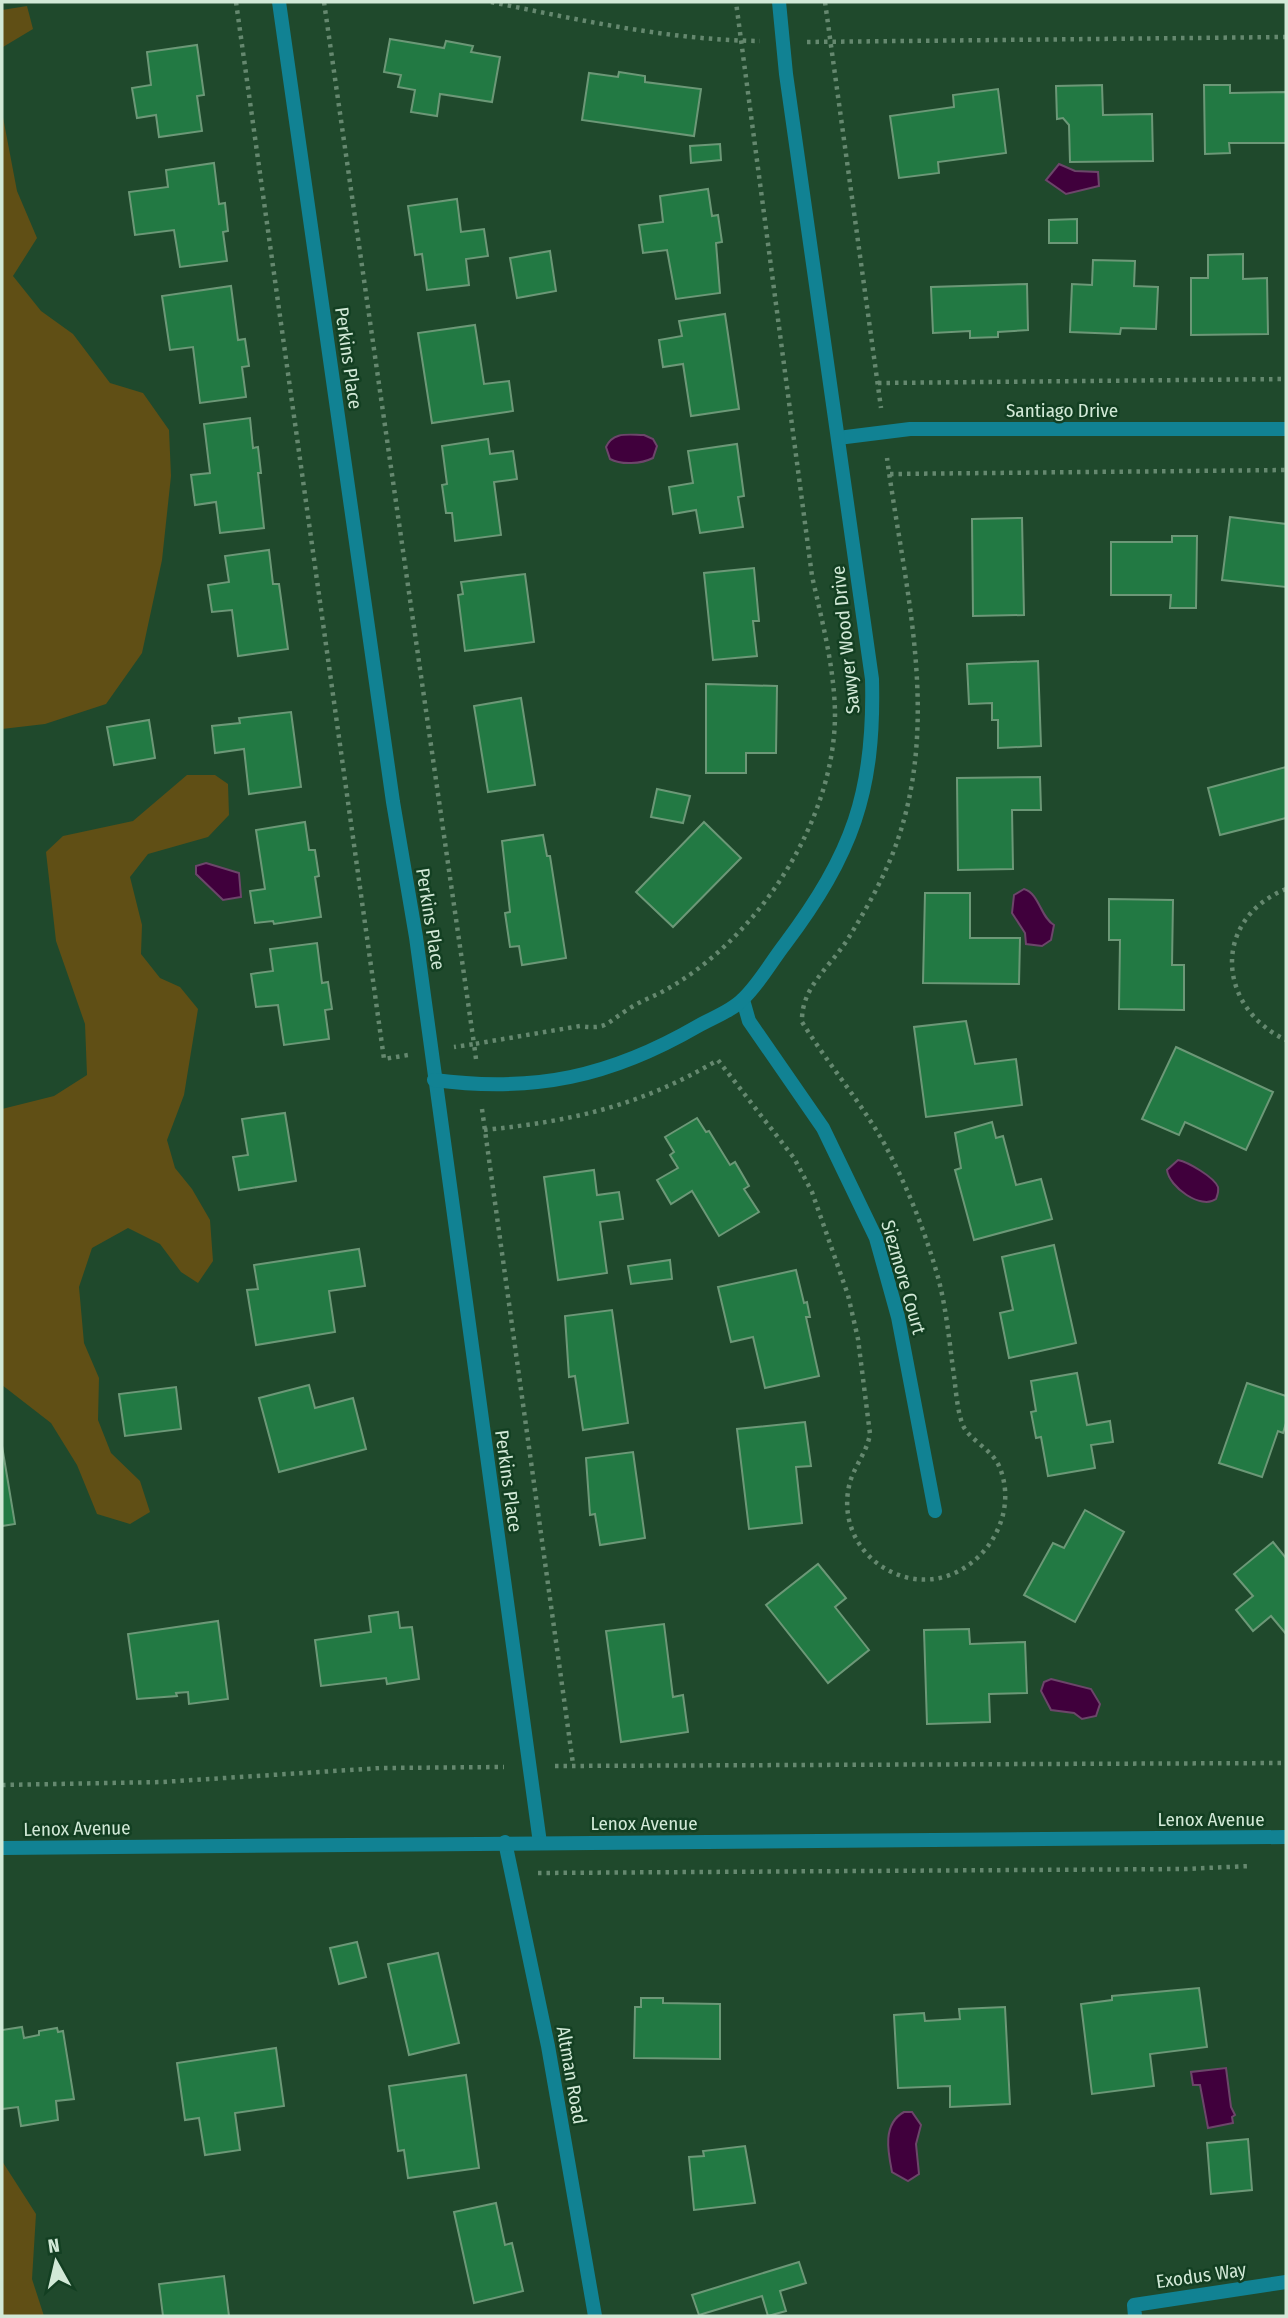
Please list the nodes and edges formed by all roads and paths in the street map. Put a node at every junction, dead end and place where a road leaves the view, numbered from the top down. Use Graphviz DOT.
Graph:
graph roads {
  1 [pos="236,2"];
  2 [pos="279,2"];
  3 [pos="324,2"];
  4 [pos="491,2"];
  5 [pos="736,2"];
  6 [pos="779,2"];
  7 [pos="825,2"];
  8 [pos="1286,37"];
  9 [pos="739,41"];
  10 [pos="783,41"];
  11 [pos="830,42"];
  12 [pos="1286,379"];
  13 [pos="878,383"];
  14 [pos="1286,429"];
  15 [pos="884,432"];
  16 [pos="838,438"];
  17 [pos="1286,470"];
  18 [pos="890,474"];
  19 [pos="1286,889"];
  20 [pos="743,1000"];
  21 [pos="1286,1040"];
  22 [pos="474,1044"];
  23 [pos="430,1052"];
  24 [pos="433,1080"];
  25 [pos="479,1086"];
  26 [pos="484,1130"];
  27 [pos="935,1511"];
  28 [pos="1286,1763"];
  29 [pos="573,1764"];
  30 [pos="530,1768"];
  31 [pos="2,1785"];
  32 [pos="1286,1838"];
  33 [pos="505,1842"];
  34 [pos="540,1843"];
  35 [pos="2,1848"];
  36 [pos="1257,1865"];
  37 [pos="512,1876"];
  38 [pos="1286,2282"];
  39 [pos="595,2316"];
  40 [pos="1135,2316"];
  1 -- 23 [label="path"];
  2 -- 23 [label="street, Perkins Place"];
  3 -- 22 [label="path"];
  4 -- 9 [label="path"];
  5 -- 9 [label="path"];
  6 -- 10 [label="street, Sawyer Wood Drive"];
  7 -- 11 [label="path"];
  8 -- 11 [label="path"];
  9 -- 10 [label="path"];
  9 -- 22 [label="path"];
  10 -- 11 [label="path"];
  10 -- 16 [label="street, Sawyer Wood Drive"];
  11 -- 13 [label="path"];
  12 -- 13 [label="path"];
  13 -- 15 [label="path"];
  14 -- 15 [label="street, Santiago Drive"];
  15 -- 16 [label="street, Santiago Drive"];
  15 -- 18 [label="path"];
  16 -- 20 [label="street, Sawyer Wood Drive"];
  17 -- 18 [label="path"];
  18 -- 26 [label="path"];
  19 -- 21 [label="path"];
  20 -- 25 [label="street, Sawyer Wood Drive"];
  20 -- 27 [label="street, Siezmore Court"];
  22 -- 23 [label="path"];
  22 -- 25 [label="path"];
  23 -- 24 [label="street, Perkins Place"];
  24 -- 25 [label="street, Sawyer Wood Drive"];
  24 -- 30 [label="street, Perkins Place"];
  25 -- 26 [label="path"];
  26 -- 29 [label="path"];
  28 -- 29 [label="path"];
  29 -- 30 [label="path"];
  30 -- 31 [label="path"];
  30 -- 34 [label="street, Perkins Place"];
  32 -- 34 [label="street, Lenox Avenue"];
  33 -- 34 [label="street, Lenox Avenue"];
  33 -- 35 [label="street, Lenox Avenue"];
  33 -- 37 [label="street, Altman Road"];
  36 -- 37 [label="path"];
  37 -- 39 [label="street, Altman Road"];
  38 -- 40 [label="street, Exodus Way"];
}
